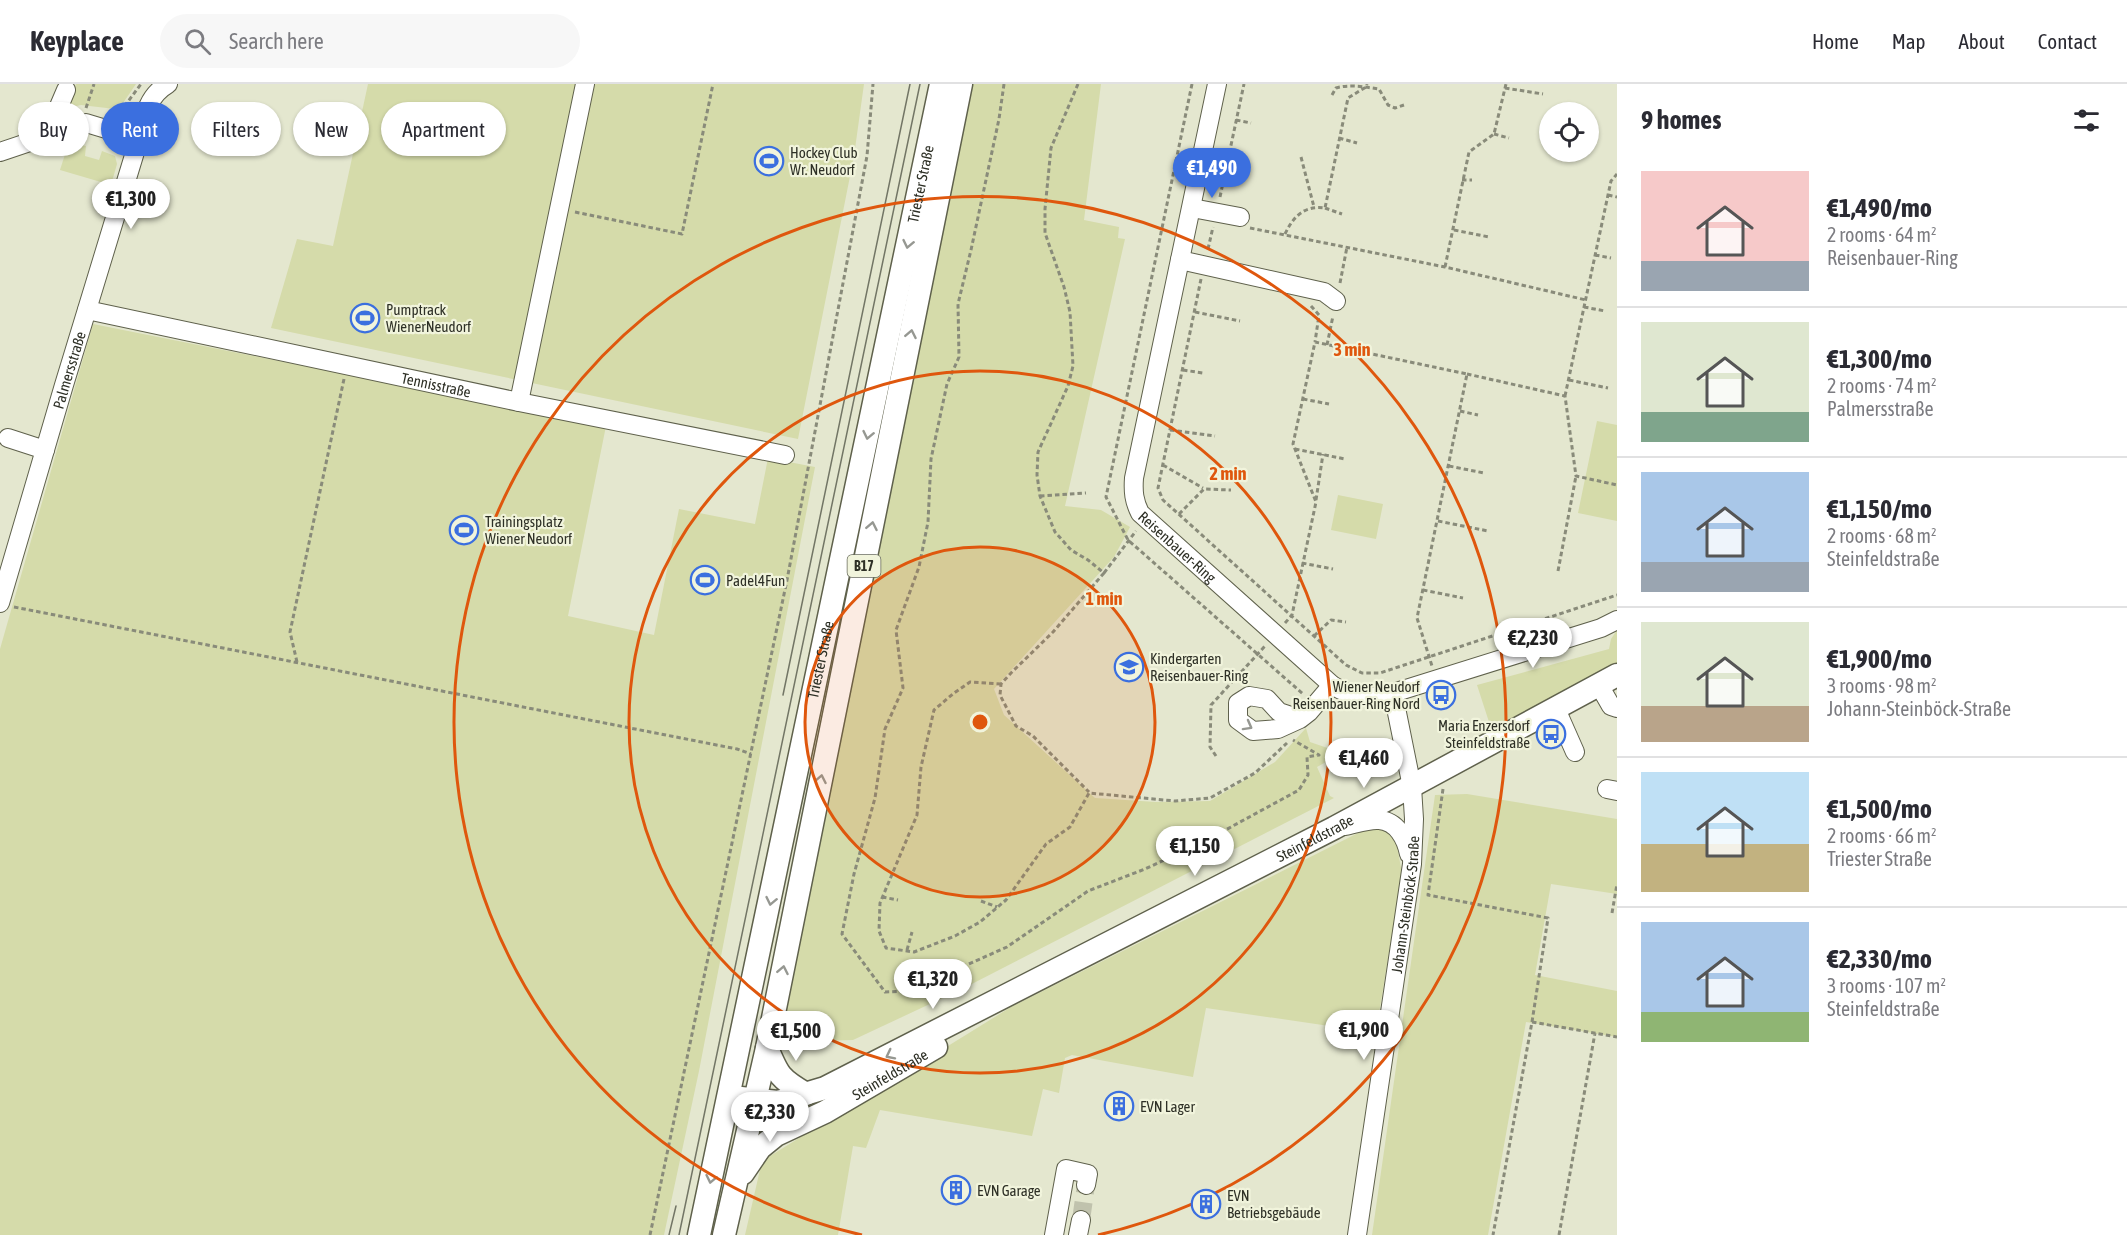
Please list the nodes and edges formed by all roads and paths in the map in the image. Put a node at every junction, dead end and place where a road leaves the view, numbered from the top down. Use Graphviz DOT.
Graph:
graph roads {
  1 [pos="94,84"];
  2 [pos="168,84"];
  3 [pos="585,84"];
  4 [pos="712,84"];
  5 [pos="873,84"];
  6 [pos="941,84"];
  7 [pos="961,84"];
  8 [pos="1004,84"];
  9 [pos="1078,84"];
  10 [pos="1192,84"];
  11 [pos="1217,84"];
  12 [pos="1244,84"];
  13 [pos="1381,84"];
  14 [pos="1366,85"];
  15 [pos="1505,86"];
  16 [pos="66,90"];
  17 [pos="1379,90"];
  18 [pos="1543,94"];
  19 [pos="1332,95"];
  20 [pos="61,102"];
  21 [pos="88,102"];
  22 [pos="150,102"];
  23 [pos="1404,105"];
  24 [pos="1236,120"];
  25 [pos="1251,123"];
  26 [pos="1494,134"];
  27 [pos="1339,138"];
  28 [pos="1509,138"];
  29 [pos="1357,143"];
  30 [pos="18,146"];
  31 [pos="0,152"];
  32 [pos="135,156"];
  33 [pos="1301,157"];
  34 [pos="1224,174"];
  35 [pos="1617,174"];
  36 [pos="1238,175"];
  37 [pos="1462,180"];
  38 [pos="1472,180"];
  39 [pos="1608,195"];
  40 [pos="1617,197"];
  41 [pos="1314,207"];
  42 [pos="1192,208"];
  43 [pos="1324,208"];
  44 [pos="559,209"];
  45 [pos="1217,212"];
  46 [pos="1342,214"];
  47 [pos="1245,222"];
  48 [pos="1454,230"];
  49 [pos="1285,234"];
  50 [pos="1489,237"];
  51 [pos="1347,247"];
  52 [pos="1595,255"];
  53 [pos="1611,258"];
  54 [pos="1180,260"];
  55 [pos="1204,266"];
  56 [pos="1445,267"];
  57 [pos="1335,290"];
  58 [pos="1586,300"];
  59 [pos="1304,304"];
  60 [pos="1584,307"];
  61 [pos="87,310"];
  62 [pos="1605,311"];
  63 [pos="1194,312"];
  64 [pos="1240,321"];
  65 [pos="1330,327"];
  66 [pos="1316,342"];
  67 [pos="1327,345"];
  68 [pos="346,365"];
  69 [pos="1183,370"];
  70 [pos="1203,373"];
  71 [pos="1467,374"];
  72 [pos="1569,380"];
  73 [pos="1608,388"];
  74 [pos="1565,396"];
  75 [pos="1303,399"];
  76 [pos="519,402"];
  77 [pos="1329,404"];
  78 [pos="1460,411"];
  79 [pos="1478,415"];
  80 [pos="1170,430"];
  81 [pos="1215,436"];
  82 [pos="8,438"];
  83 [pos="1295,449"];
  84 [pos="45,450"];
  85 [pos="1323,454"];
  86 [pos="785,455"];
  87 [pos="1345,459"];
  88 [pos="1163,465"];
  89 [pos="1449,466"];
  90 [pos="1484,473"];
  91 [pos="1576,476"];
  92 [pos="1617,485"];
  93 [pos="1204,489"];
  94 [pos="1231,490"];
  95 [pos="1086,493"];
  96 [pos="1040,496"];
  97 [pos="1316,502"];
  98 [pos="1179,514"];
  99 [pos="1147,519"];
  100 [pos="1438,521"];
  101 [pos="1488,531"];
  102 [pos="1128,540"];
  103 [pos="1302,563"];
  104 [pos="1334,569"];
  105 [pos="1558,570"];
  106 [pos="1104,573"];
  107 [pos="1423,590"];
  108 [pos="1617,595"];
  109 [pos="1463,598"];
  110 [pos="6,604"];
  111 [pos="1292,615"];
  112 [pos="1617,620"];
  113 [pos="1346,622"];
  114 [pos="1314,636"];
  115 [pos="1430,657"];
  116 [pos="297,662"];
  117 [pos="1437,680"];
  118 [pos="1608,680"];
  119 [pos="1001,684"];
  120 [pos="1332,685"];
  121 [pos="1394,693"];
  122 [pos="1316,704"];
  123 [pos="1617,708"];
  124 [pos="1556,709"];
  125 [pos="1300,719"];
  126 [pos="1575,752"];
  127 [pos="752,754"];
  128 [pos="1412,787"];
  129 [pos="1443,788"];
  130 [pos="1089,793"];
  131 [pos="1335,828"];
  132 [pos="1412,864"];
  133 [pos="1617,884"];
  134 [pos="882,897"];
  135 [pos="898,900"];
  136 [pos="981,901"];
  137 [pos="997,907"];
  138 [pos="1612,913"];
  139 [pos="912,932"];
  140 [pos="907,951"];
  141 [pos="1073,962"];
  142 [pos="1372,1016"];
  143 [pos="1532,1022"];
  144 [pos="1595,1033"];
  145 [pos="1342,1035"];
  146 [pos="1617,1037"];
  147 [pos="767,1048"];
  148 [pos="806,1094"];
  149 [pos="729,1099"];
  150 [pos="753,1109"];
  151 [pos="796,1124"];
  152 [pos="736,1185"];
  153 [pos="1086,1185"];
  154 [pos="650,1235"];
  155 [pos="699,1235"];
  156 [pos="724,1235"];
  157 [pos="1054,1235"];
  158 [pos="1357,1235"];
  159 [pos="1493,1235"];
  160 [pos="1559,1235"];
  1 -- 21 [label="path"];
  2 -- 22 [label="street, Palmersstraße"];
  3 -- 44 [label="street"];
  4 -- 44 [label="path"];
  5 -- 127 [label="path"];
  6 -- 149 [label="main road, Triester Straße / B17, one-way"];
  147 -- 7 [label="main road, Triester Straße / B17, one-way"];
  8 -- 130 [label="path"];
  9 -- 96 [label="path"];
  10 -- 102 [label="path"];
  11 -- 42 [label="street, Reisenbauer-Ring"];
  12 -- 24 [label="path"];
  13 -- 17 [label="path"];
  14 -- 17 [label="path"];
  14 -- 19 [label="path"];
  14 -- 27 [label="path"];
  15 -- 18 [label="path"];
  15 -- 26 [label="path"];
  16 -- 20 [label="street"];
  17 -- 23 [label="path"];
  24 -- 25 [label="path"];
  24 -- 34 [label="path"];
  26 -- 28 [label="path"];
  26 -- 37 [label="path"];
  27 -- 29 [label="path"];
  27 -- 43 [label="path"];
  30 -- 31 [label="street"];
  32 -- 61 [label="street, Palmersstraße"];
  33 -- 41 [label="path"];
  34 -- 36 [label="path"];
  34 -- 45 [label="path"];
  35 -- 39 [label="path"];
  37 -- 38 [label="path"];
  37 -- 48 [label="path"];
  39 -- 40 [label="path"];
  39 -- 52 [label="path"];
  41 -- 43 [label="path"];
  41 -- 49 [label="path"];
  42 -- 45 [label="street"];
  42 -- 54 [label="street, Reisenbauer-Ring"];
  43 -- 46 [label="path"];
  44 -- 76 [label="street"];
  45 -- 47 [label="street"];
  45 -- 55 [label="path"];
  47 -- 49 [label="path"];
  48 -- 50 [label="path"];
  48 -- 56 [label="path"];
  49 -- 51 [label="path"];
  51 -- 56 [label="path"];
  51 -- 57 [label="path"];
  52 -- 53 [label="path"];
  52 -- 58 [label="path"];
  54 -- 55 [label="street"];
  54 -- 99 [label="street, Reisenbauer-Ring"];
  55 -- 57 [label="street"];
  55 -- 63 [label="path"];
  56 -- 58 [label="path"];
  58 -- 60 [label="path"];
  59 -- 66 [label="path"];
  60 -- 62 [label="path"];
  60 -- 72 [label="path"];
  61 -- 68 [label="street, Tennisstraße"];
  61 -- 84 [label="street, Palmersstraße"];
  63 -- 64 [label="path"];
  63 -- 69 [label="path"];
  65 -- 67 [label="path"];
  66 -- 67 [label="path"];
  66 -- 75 [label="path"];
  67 -- 71 [label="path"];
  68 -- 76 [label="street, Tennisstraße"];
  68 -- 116 [label="path"];
  69 -- 70 [label="path"];
  69 -- 80 [label="path"];
  71 -- 74 [label="path"];
  71 -- 78 [label="path"];
  72 -- 73 [label="path"];
  72 -- 74 [label="path"];
  74 -- 91 [label="path"];
  75 -- 77 [label="path"];
  75 -- 83 [label="path"];
  76 -- 86 [label="street, Tennisstraße"];
  78 -- 79 [label="path"];
  78 -- 89 [label="path"];
  80 -- 81 [label="path"];
  80 -- 88 [label="path"];
  82 -- 84 [label="street"];
  83 -- 85 [label="path"];
  83 -- 97 [label="path"];
  84 -- 110 [label="street, Palmersstraße"];
  85 -- 87 [label="path"];
  85 -- 97 [label="path"];
  88 -- 93 [label="path"];
  88 -- 98 [label="path"];
  89 -- 90 [label="path"];
  89 -- 100 [label="path"];
  91 -- 92 [label="path"];
  91 -- 105 [label="path"];
  93 -- 94 [label="path"];
  93 -- 98 [label="path"];
  95 -- 96 [label="path"];
  96 -- 106 [label="path"];
  97 -- 103 [label="path"];
  98 -- 111 [label="path"];
  99 -- 102 [label="path"];
  99 -- 120 [label="street, Reisenbauer-Ring"];
  100 -- 101 [label="path"];
  100 -- 107 [label="path"];
  102 -- 106 [label="path"];
  102 -- 122 [label="path"];
  103 -- 104 [label="path"];
  103 -- 111 [label="path"];
  106 -- 119 [label="path"];
  107 -- 109 [label="path"];
  107 -- 115 [label="path"];
  108 -- 115 [label="path"];
  110 -- 116 [label="path"];
  111 -- 114 [label="path"];
  112 -- 117 [label="street, Reisenbauer-Ring"];
  113 -- 114 [label="path"];
  114 -- 115 [label="path"];
  115 -- 117 [label="path"];
  116 -- 127 [label="path"];
  117 -- 121 [label="street, Reisenbauer-Ring"];
  118 -- 123 [label="street"];
  118 -- 124 [label="main road, Steinfeldstraße"];
  119 -- 130 [label="path"];
  119 -- 134 [label="path"];
  120 -- 121 [label="street, Reisenbauer-Ring"];
  120 -- 122 [label="street"];
  121 -- 128 [label="street"];
  122 -- 125 [label="street"];
  124 -- 126 [label="street"];
  124 -- 128 [label="main road, Steinfeldstraße"];
  127 -- 154 [label="path"];
  128 -- 131 [label="main road, Steinfeldstraße"];
  128 -- 132 [label="street, Johann-Steinböck-Straße"];
  129 -- 143 [label="path"];
  130 -- 137 [label="path"];
  131 -- 132 [label="street"];
  131 -- 141 [label="main road, Steinfeldstraße"];
  132 -- 158 [label="street, Johann-Steinböck-Straße"];
  133 -- 138 [label="path"];
  134 -- 135 [label="path"];
  134 -- 140 [label="path"];
  136 -- 137 [label="path"];
  137 -- 140 [label="path"];
  139 -- 140 [label="path"];
  141 -- 148 [label="main road, Steinfeldstraße, one-way"];
  141 -- 151 [label="main road, Steinfeldstraße"];
  142 -- 145 [label="path"];
  143 -- 144 [label="path"];
  143 -- 159 [label="path"];
  144 -- 146 [label="path"];
  144 -- 160 [label="path"];
  147 -- 148 [label="main road"];
  147 -- 150 [label="main road, Triester Straße / B17"];
  148 -- 150 [label="main road, Steinfeldstraße"];
  149 -- 150 [label="main road, Steinfeldstraße"];
  149 -- 155 [label="main road, Triester Straße / B17, one-way"];
  150 -- 151 [label="main road, Steinfeldstraße"];
  150 -- 152 [label="main road, Triester Straße / B17"];
  151 -- 152 [label="main road"];
  152 -- 156 [label="main road, Triester Straße / B17"];
  153 -- 157 [label="street"];
}
